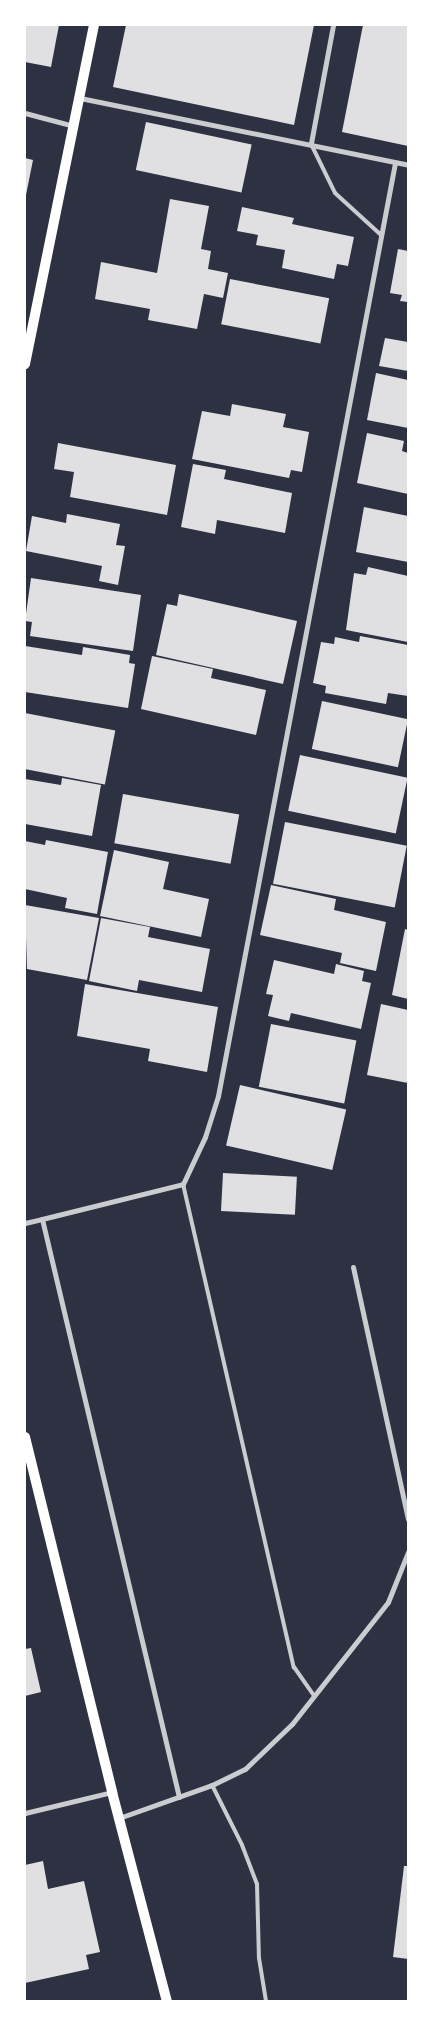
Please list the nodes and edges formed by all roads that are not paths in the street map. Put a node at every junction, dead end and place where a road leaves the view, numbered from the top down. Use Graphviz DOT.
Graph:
graph roads {
  1 [pos="94,25"];
  2 [pos="333,25"];
  3 [pos="80,98"];
  4 [pos="25,114"];
  5 [pos="75,127"];
  6 [pos="311,143"];
  7 [pos="395,163"];
  8 [pos="408,165"];
  9 [pos="381,235"];
  10 [pos="25,364"];
  11 [pos="183,1184"];
  12 [pos="42,1219"];
  13 [pos="25,1223"];
  14 [pos="353,1267"];
  15 [pos="25,1437"];
  16 [pos="408,1519"];
  17 [pos="408,1552"];
  18 [pos="313,1694"];
  19 [pos="212,1785"];
  20 [pos="112,1792"];
  21 [pos="179,1797"];
  22 [pos="25,1813"];
  23 [pos="119,1818"];
  24 [pos="167,2001"];
  25 [pos="266,2001"];
  1 -- 3 [label="main road"];
  2 -- 6 [label="street"];
  3 -- 5 [label="main road"];
  3 -- 6 [label="street"];
  4 -- 5 [label="street"];
  5 -- 10 [label="main road"];
  6 -- 7 [label="street"];
  6 -- 9 [label="lane"];
  7 -- 8 [label="street"];
  7 -- 9 [label="street"];
  9 -- 11 [label="street"];
  11 -- 12 [label="street"];
  11 -- 18 [label="lane"];
  12 -- 13 [label="street"];
  12 -- 21 [label="street"];
  14 -- 16 [label="street"];
  15 -- 20 [label="main road"];
  17 -- 18 [label="street"];
  18 -- 19 [label="street"];
  19 -- 21 [label="street"];
  19 -- 25 [label="lane"];
  20 -- 22 [label="street"];
  20 -- 23 [label="main road"];
  21 -- 23 [label="street"];
  23 -- 24 [label="main road"];
}
